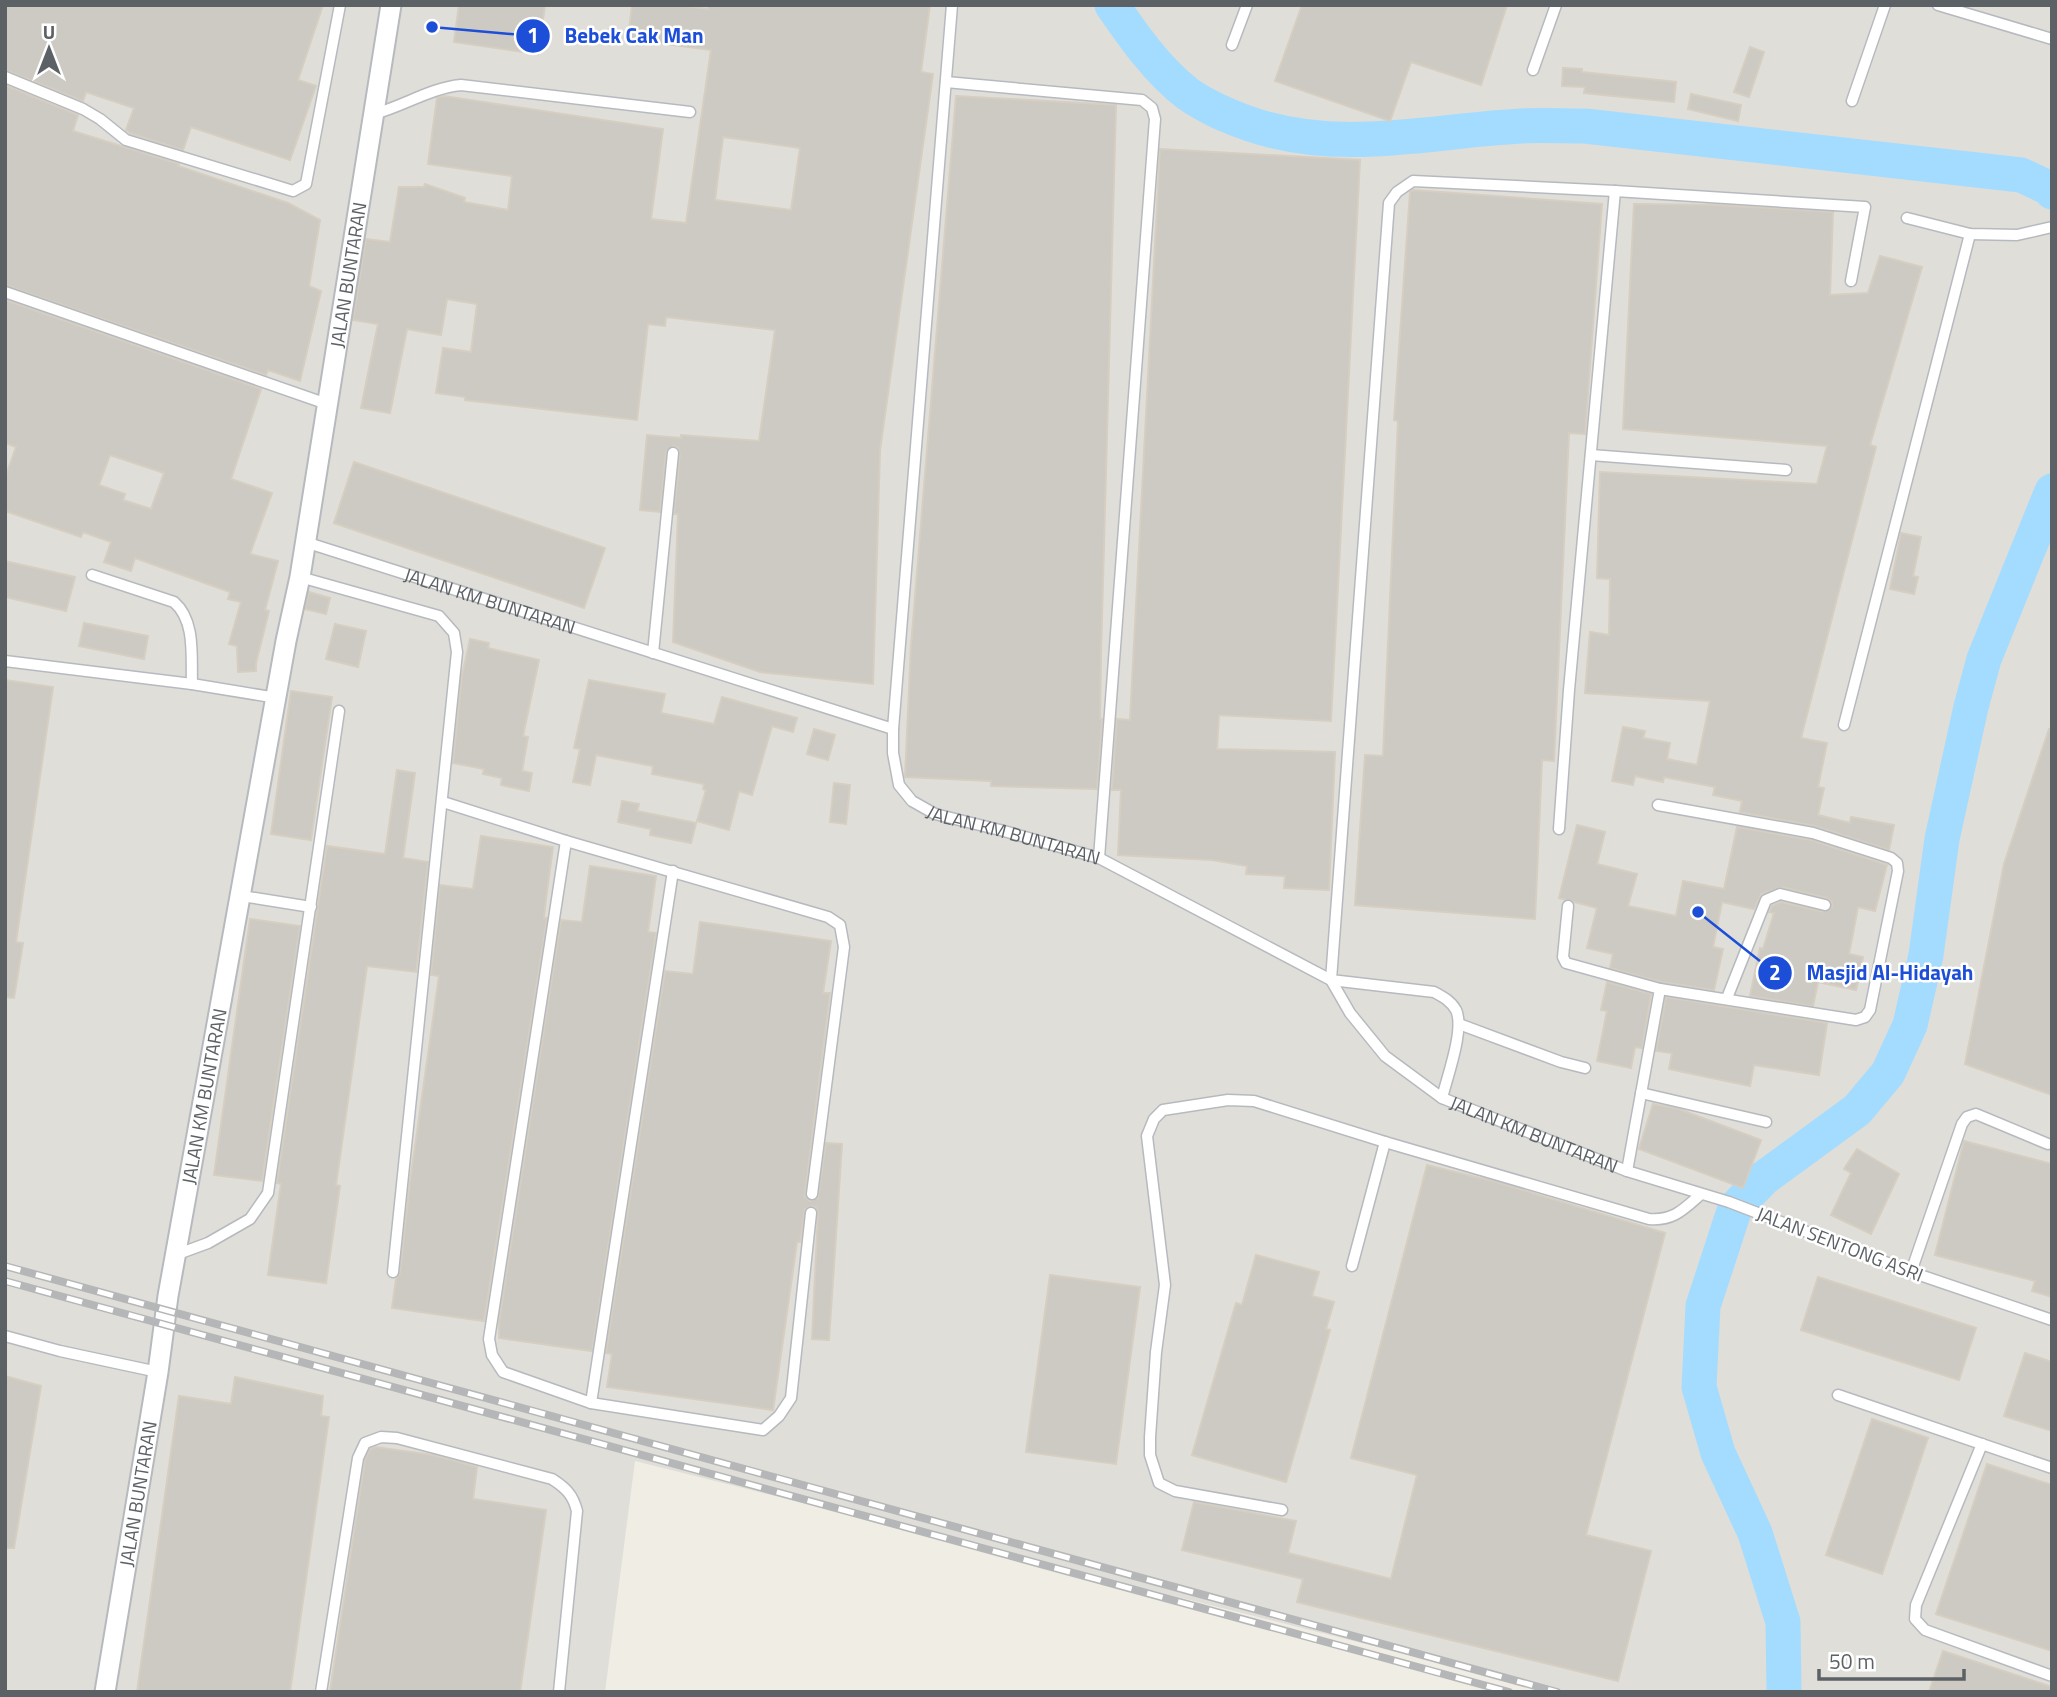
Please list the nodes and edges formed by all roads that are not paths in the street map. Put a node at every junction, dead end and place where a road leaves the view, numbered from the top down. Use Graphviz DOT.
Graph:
graph roads {
  1 [pos="340,5"];
  2 [pos="391,5"];
  3 [pos="952,5"];
  4 [pos="1247,5"];
  5 [pos="1556,5"];
  6 [pos="1885,5"];
  7 [pos="1938,5"];
  8 [pos="2052,39"];
  9 [pos="1232,45"];
  10 [pos="1533,70"];
  11 [pos="5,77"];
  12 [pos="946,82"];
  13 [pos="1852,101"];
  14 [pos="690,112"];
  15 [pos="374,114"];
  16 [pos="1615,191"];
  17 [pos="1906,218"];
  18 [pos="2052,227"];
  19 [pos="1970,234"];
  20 [pos="1851,281"];
  21 [pos="5,292"];
  22 [pos="327,404"];
  23 [pos="673,453"];
  24 [pos="1591,454"];
  25 [pos="1786,470"];
  26 [pos="305,542"];
  27 [pos="92,575"];
  28 [pos="300,577"];
  29 [pos="653,653"];
  30 [pos="5,661"];
  31 [pos="192,684"];
  32 [pos="277,698"];
  33 [pos="339,711"];
  34 [pos="1844,724"];
  35 [pos="893,729"];
  36 [pos="443,802"];
  37 [pos="1658,805"];
  38 [pos="1559,829"];
  39 [pos="566,841"];
  40 [pos="1099,858"];
  41 [pos="673,871"];
  42 [pos="242,896"];
  43 [pos="1825,905"];
  44 [pos="1568,906"];
  45 [pos="311,907"];
  46 [pos="1331,980"];
  47 [pos="1660,989"];
  48 [pos="1727,998"];
  49 [pos="1460,1024"];
  50 [pos="1585,1068"];
  51 [pos="1642,1093"];
  52 [pos="1442,1098"];
  53 [pos="1766,1122"];
  54 [pos="1385,1142"];
  55 [pos="2048,1144"];
  56 [pos="1627,1171"];
  57 [pos="813,1194"];
  58 [pos="1700,1195"];
  59 [pos="811,1213"];
  60 [pos="178,1254"];
  61 [pos="1352,1266"];
  62 [pos="393,1272"];
  63 [pos="1911,1272"];
  64 [pos="168,1296"];
  65 [pos="2052,1320"];
  66 [pos="5,1336"];
  67 [pos="158,1372"];
  68 [pos="1838,1395"];
  69 [pos="591,1403"];
  70 [pos="1982,1444"];
  71 [pos="2052,1468"];
  72 [pos="1282,1510"];
  73 [pos="2052,1676"];
  74 [pos="105,1692"];
  75 [pos="321,1692"];
  76 [pos="559,1692"];
  1 -- 11 [label="lane"];
  2 -- 15 [label="street, JALAN BUNTARAN"];
  3 -- 12 [label="lane"];
  4 -- 9 [label="lane"];
  5 -- 10 [label="lane"];
  6 -- 13 [label="lane"];
  7 -- 8 [label="lane"];
  12 -- 35 [label="lane"];
  12 -- 40 [label="lane"];
  14 -- 15 [label="lane"];
  15 -- 22 [label="street, JALAN BUNTARAN"];
  16 -- 20 [label="lane"];
  16 -- 24 [label="lane"];
  16 -- 46 [label="lane"];
  17 -- 19 [label="lane"];
  18 -- 19 [label="lane"];
  19 -- 34 [label="lane"];
  21 -- 22 [label="lane"];
  22 -- 26 [label="street, JALAN BUNTARAN"];
  23 -- 29 [label="lane"];
  24 -- 25 [label="lane"];
  24 -- 38 [label="lane"];
  26 -- 28 [label="street, JALAN KM BUNTARAN"];
  26 -- 29 [label="lane, JALAN KM BUNTARAN"];
  27 -- 31 [label="lane"];
  28 -- 32 [label="street, JALAN KM BUNTARAN"];
  28 -- 36 [label="lane"];
  29 -- 35 [label="lane, JALAN KM BUNTARAN"];
  30 -- 31 [label="lane"];
  31 -- 32 [label="lane"];
  32 -- 42 [label="street, JALAN KM BUNTARAN"];
  33 -- 45 [label="lane"];
  35 -- 40 [label="lane, JALAN KM BUNTARAN"];
  36 -- 39 [label="lane"];
  36 -- 62 [label="lane"];
  37 -- 48 [label="lane"];
  39 -- 41 [label="lane"];
  39 -- 69 [label="lane"];
  40 -- 46 [label="lane, JALAN KM BUNTARAN"];
  41 -- 57 [label="lane"];
  41 -- 69 [label="lane"];
  42 -- 45 [label="lane"];
  42 -- 60 [label="street, JALAN KM BUNTARAN"];
  43 -- 48 [label="lane"];
  44 -- 47 [label="lane"];
  45 -- 60 [label="lane"];
  46 -- 49 [label="lane, JALAN KM BUNTARAN"];
  46 -- 52 [label="lane, JALAN KM BUNTARAN"];
  47 -- 48 [label="lane"];
  47 -- 51 [label="lane"];
  49 -- 50 [label="lane"];
  49 -- 52 [label="lane, JALAN KM BUNTARAN"];
  51 -- 53 [label="lane"];
  51 -- 56 [label="lane"];
  52 -- 56 [label="lane, JALAN KM BUNTARAN"];
  54 -- 58 [label="lane"];
  54 -- 61 [label="lane"];
  54 -- 72 [label="lane"];
  55 -- 63 [label="lane"];
  56 -- 58 [label="lane, JALAN SENTONG ASRI"];
  58 -- 63 [label="lane, JALAN SENTONG ASRI"];
  59 -- 69 [label="lane"];
  60 -- 64 [label="street, JALAN KM BUNTARAN"];
  63 -- 65 [label="lane, JALAN SENTONG ASRI"];
  64 -- 67 [label="street, JALAN BUNTARAN"];
  66 -- 67 [label="lane"];
  67 -- 74 [label="street, JALAN BUNTARAN"];
  68 -- 70 [label="lane"];
  70 -- 71 [label="lane"];
  70 -- 73 [label="lane"];
  75 -- 76 [label="lane"];
}
